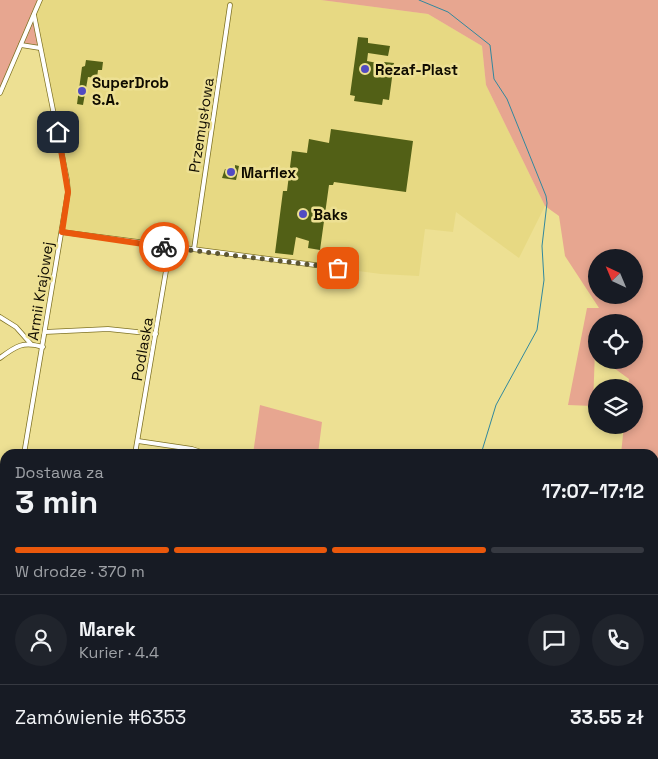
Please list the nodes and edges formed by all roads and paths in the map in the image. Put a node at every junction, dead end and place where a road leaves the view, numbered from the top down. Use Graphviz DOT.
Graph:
graph roads {
  1 [pos="40,0"];
  2 [pos="230,5"];
  3 [pos="34,15"];
  4 [pos="21,45"];
  5 [pos="40,48"];
  6 [pos="0,93"];
  7 [pos="62,232"];
  8 [pos="170,248"];
  9 [pos="194,249"];
  10 [pos="338,268"];
  11 [pos="0,318"];
  12 [pos="20,332"];
  13 [pos="45,332"];
  14 [pos="156,334"];
  15 [pos="19,344"];
  16 [pos="31,344"];
  17 [pos="43,348"];
  18 [pos="0,358"];
  19 [pos="138,441"];
  20 [pos="25,449"];
  21 [pos="136,449"];
  22 [pos="192,449"];
  1 -- 3 [label="street"];
  2 -- 9 [label="street, Przemysłowa"];
  3 -- 4 [label="street"];
  3 -- 5 [label="street, Armii Krajowej"];
  4 -- 5 [label="street"];
  4 -- 6 [label="street"];
  5 -- 7 [label="street, Armii Krajowej"];
  7 -- 8 [label="street"];
  7 -- 13 [label="street, Armii Krajowej"];
  8 -- 9 [label="street"];
  8 -- 14 [label="street, Podlaska"];
  9 -- 10 [label="street"];
  11 -- 12 [label="street"];
  12 -- 15 [label="street"];
  12 -- 16 [label="street"];
  13 -- 14 [label="street"];
  13 -- 17 [label="street, Armii Krajowej"];
  14 -- 19 [label="street, Podlaska"];
  15 -- 16 [label="street"];
  15 -- 18 [label="street"];
  16 -- 17 [label="street"];
  17 -- 20 [label="street, Armii Krajowej"];
  19 -- 21 [label="street, Podlaska"];
  19 -- 22 [label="street"];
}
